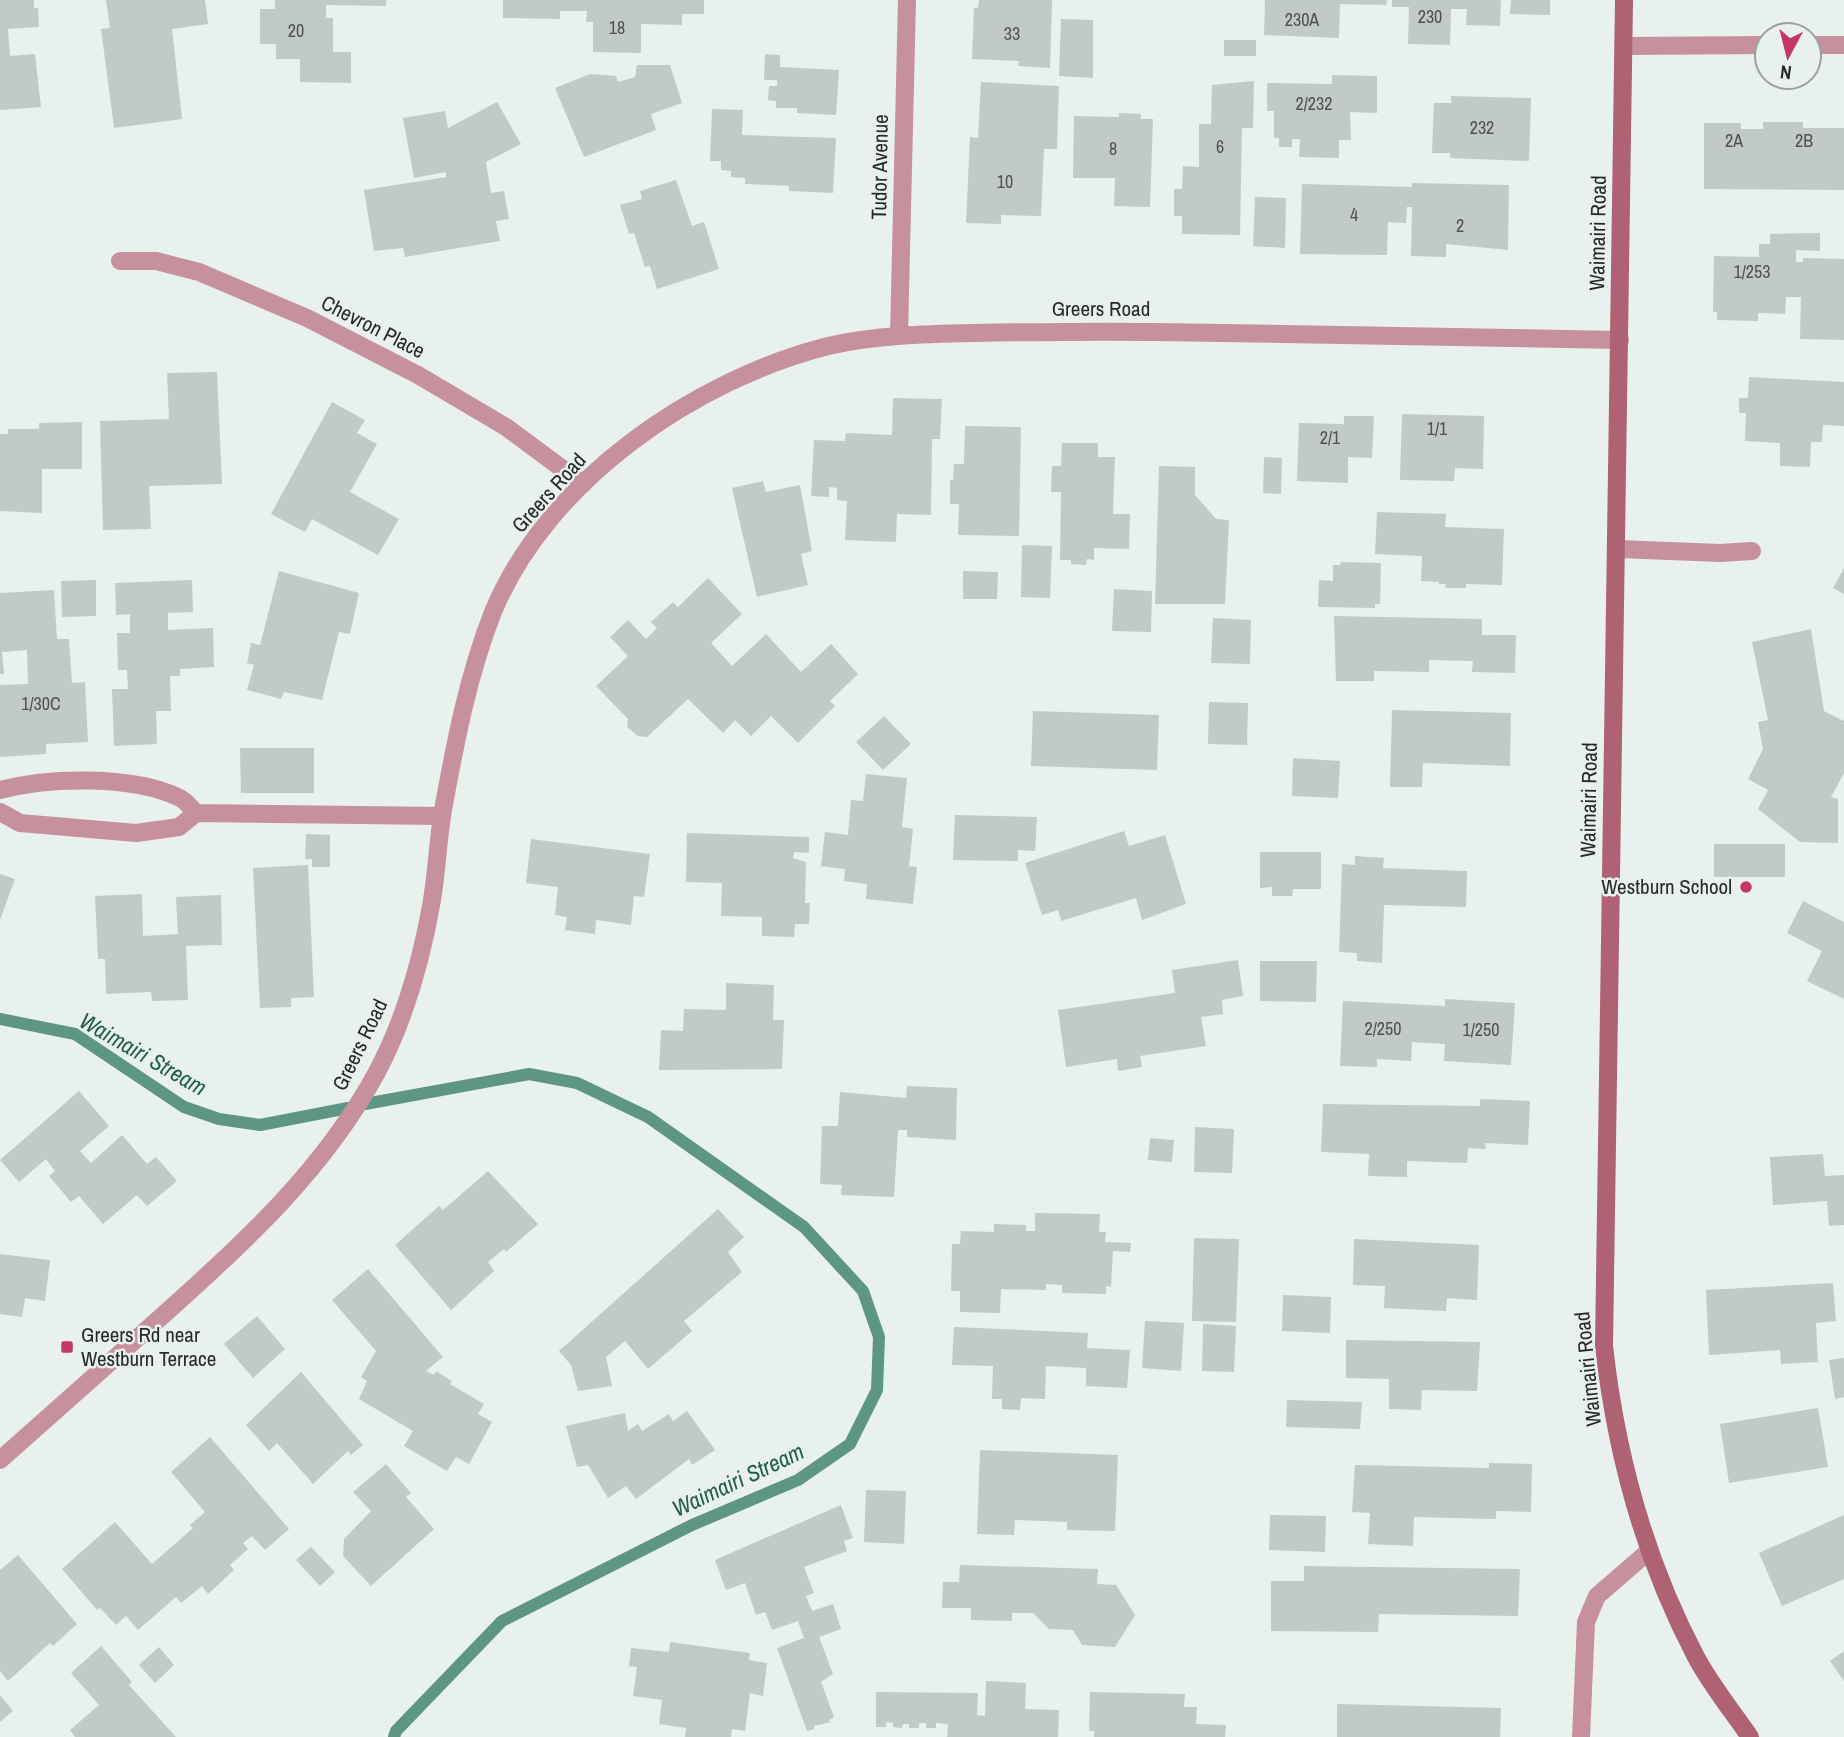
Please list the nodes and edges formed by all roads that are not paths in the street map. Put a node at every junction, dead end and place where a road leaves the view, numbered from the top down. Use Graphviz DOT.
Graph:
graph roads {
  1 [pos="906,0"];
  2 [pos="1624,0"];
  3 [pos="1753,45"];
  4 [pos="1823,45"];
  5 [pos="1844,45"];
  6 [pos="1624,46"];
  7 [pos="120,261"];
  8 [pos="899,335"];
  9 [pos="1620,340"];
  10 [pos="583,484"];
  11 [pos="1618,549"];
  12 [pos="1752,551"];
  13 [pos="0,790"];
  14 [pos="0,812"];
  15 [pos="195,813"];
  16 [pos="442,816"];
  17 [pos="0,1460"];
  18 [pos="1649,1551"];
  19 [pos="1581,1737"];
  20 [pos="1750,1737"];
  1 -- 8 [label="street, Tudor Avenue"];
  2 -- 6 [label="main road, Waimairi Road"];
  3 -- 6 [label="street"];
  4 -- 5 [label="street"];
  6 -- 9 [label="main road, Waimairi Road"];
  7 -- 10 [label="street, Chevron Place"];
  8 -- 9 [label="street, Greers Road"];
  8 -- 10 [label="street, Greers Road"];
  9 -- 11 [label="main road, Waimairi Road"];
  10 -- 16 [label="street, Greers Road"];
  11 -- 12 [label="street"];
  11 -- 18 [label="main road, Waimairi Road"];
  13 -- 15 [label="street"];
  14 -- 15 [label="street"];
  15 -- 16 [label="street"];
  16 -- 17 [label="street, Greers Road"];
  18 -- 19 [label="street"];
  18 -- 20 [label="main road, Waimairi Road"];
}
